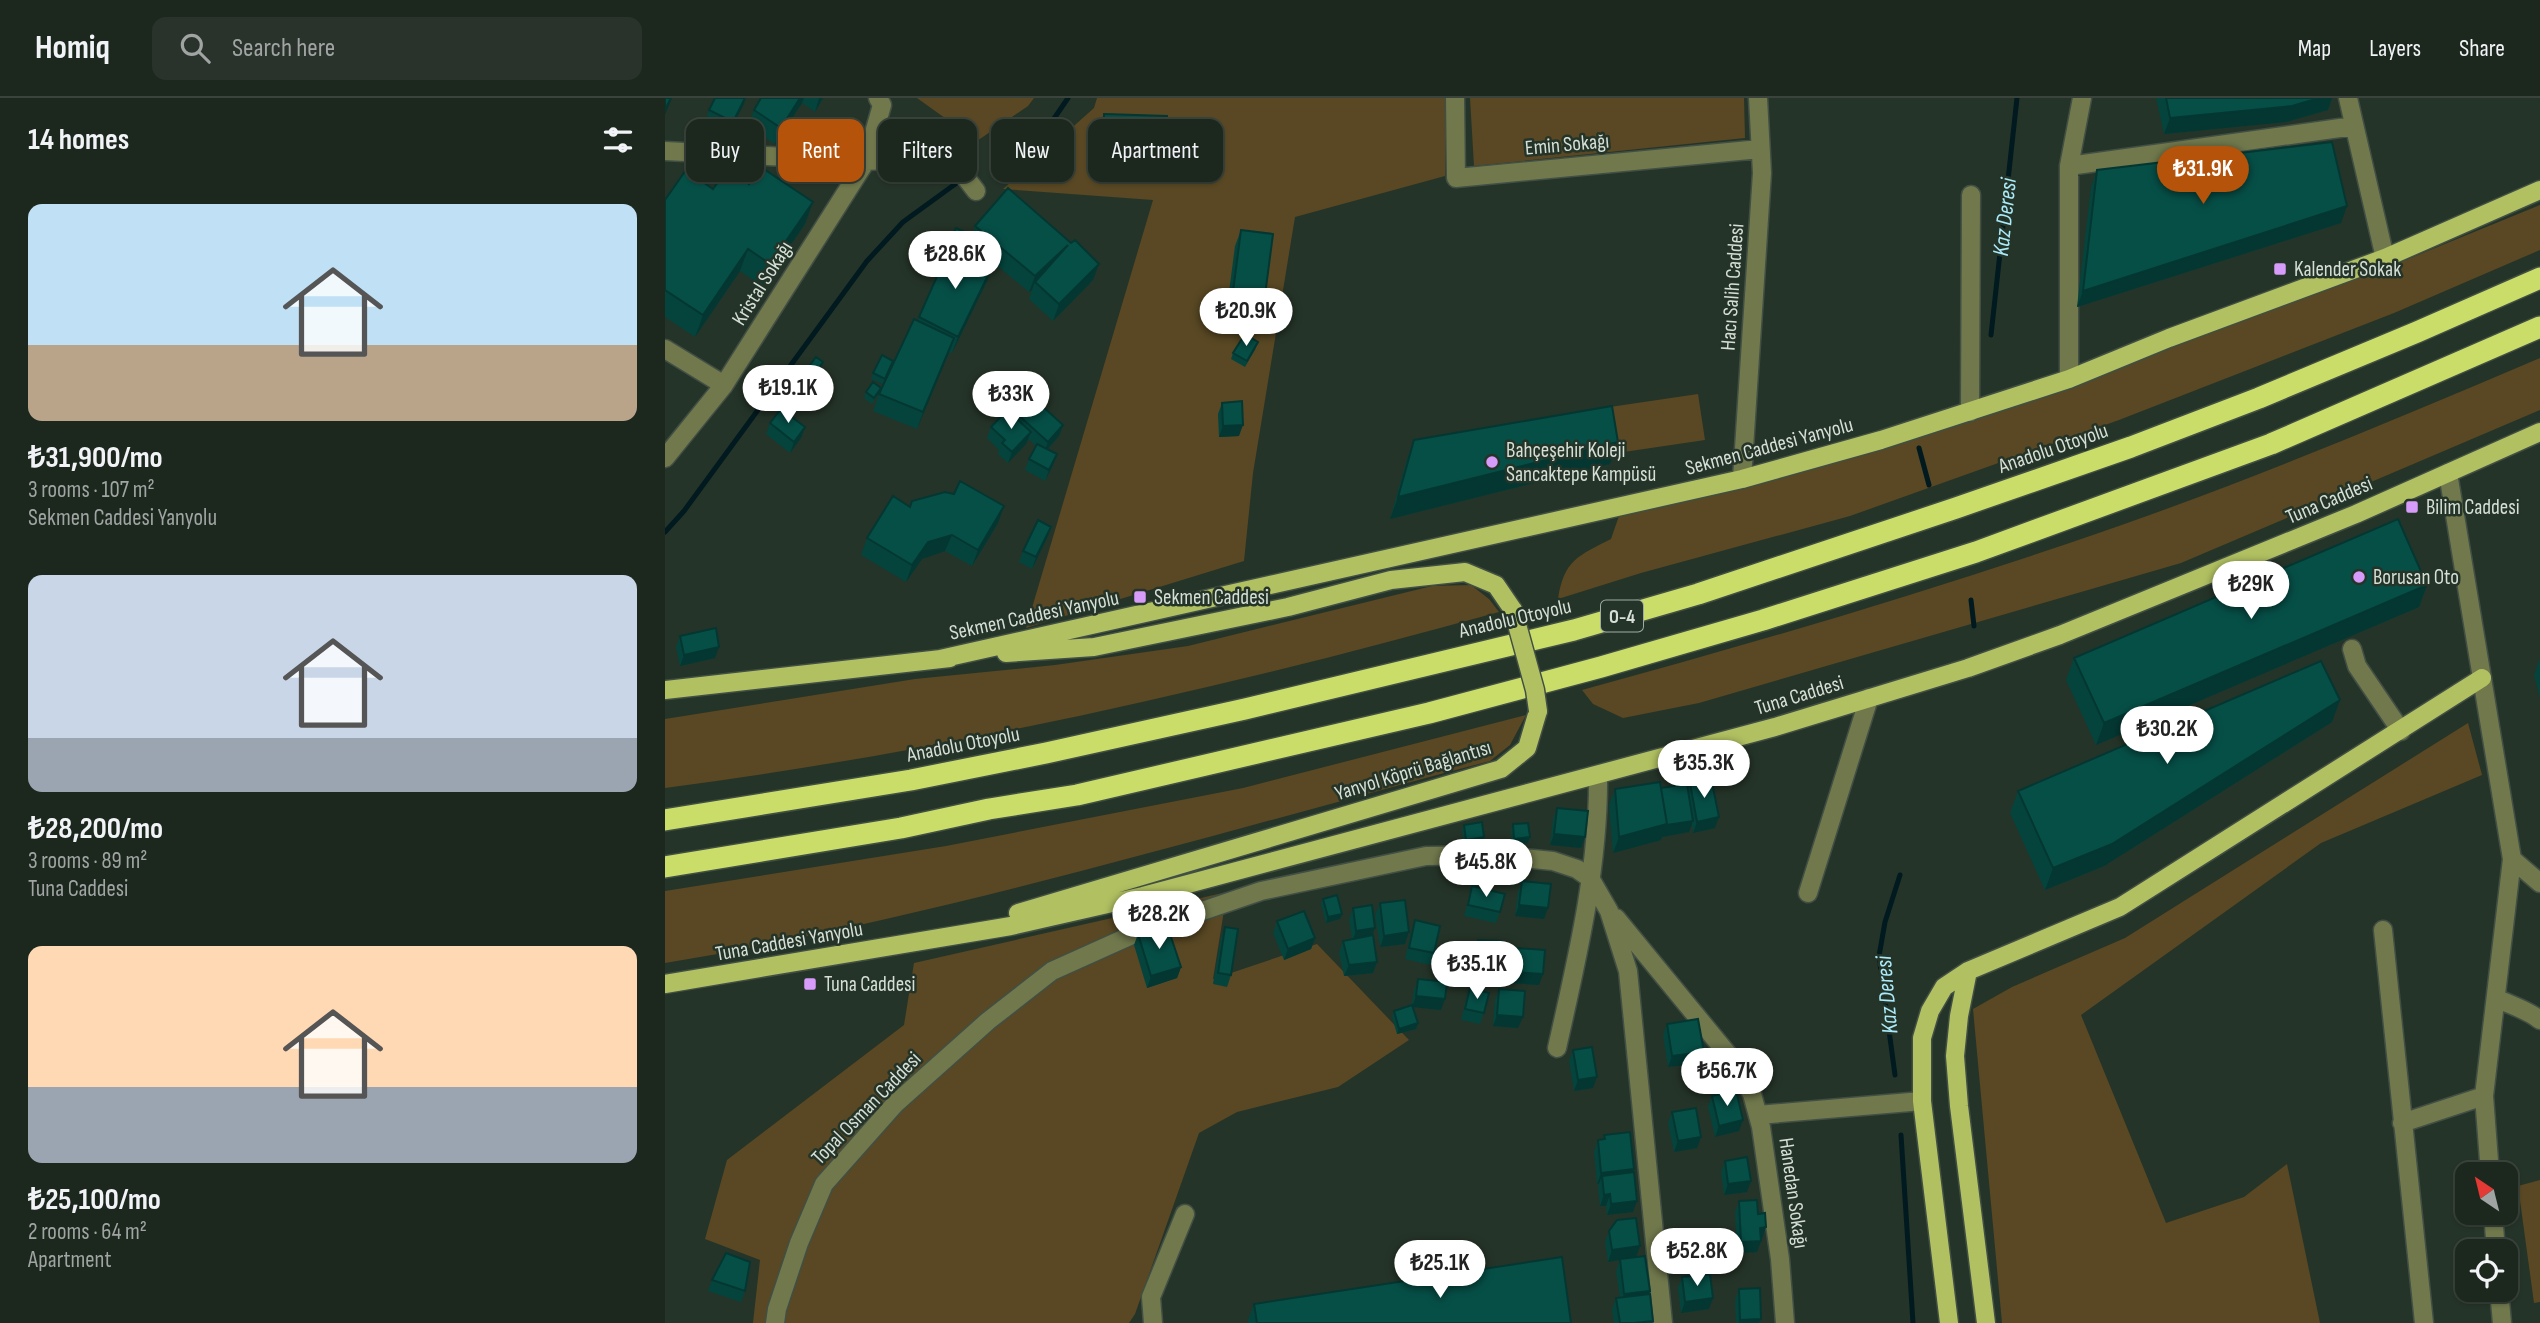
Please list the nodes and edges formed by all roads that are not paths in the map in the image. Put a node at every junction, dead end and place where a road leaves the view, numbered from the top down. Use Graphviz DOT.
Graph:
graph roads {
  1 [pos="879,98"];
  2 [pos="1455,98"];
  3 [pos="1758,98"];
  4 [pos="2082,98"];
  5 [pos="2348,98"];
  6 [pos="2354,126"];
  7 [pos="1761,149"];
  8 [pos="665,151"];
  9 [pos="866,161"];
  10 [pos="2069,166"];
  11 [pos="2540,190"];
  12 [pos="976,191"];
  13 [pos="1971,195"];
  14 [pos="2385,258"];
  15 [pos="2540,278"];
  16 [pos="2540,327"];
  17 [pos="665,349"];
  18 [pos="2069,379"];
  19 [pos="724,385"];
  20 [pos="1970,412"];
  21 [pos="2540,432"];
  22 [pos="665,458"];
  23 [pos="2448,473"];
  24 [pos="1742,479"];
  25 [pos="2352,649"];
  26 [pos="940,659"];
  27 [pos="2482,678"];
  28 [pos="665,690"];
  29 [pos="1869,698"];
  30 [pos="2401,731"];
  31 [pos="1598,776"];
  32 [pos="665,820"];
  33 [pos="2512,859"];
  34 [pos="665,867"];
  35 [pos="1590,878"];
  36 [pos="2540,883"];
  37 [pos="1808,893"];
  38 [pos="1609,911"];
  39 [pos="2383,930"];
  40 [pos="920,941"];
  41 [pos="1968,971"];
  42 [pos="665,984"];
  43 [pos="2496,998"];
  44 [pos="2540,1020"];
  45 [pos="1557,1048"];
  46 [pos="2484,1096"];
  47 [pos="1922,1101"];
  48 [pos="1758,1115"];
  49 [pos="2402,1123"];
  50 [pos="2489,1162"];
  51 [pos="1185,1214"];
  52 [pos="2500,1302"];
  53 [pos="775,1323"];
  54 [pos="1153,1323"];
  55 [pos="1663,1323"];
  56 [pos="1785,1323"];
  57 [pos="1949,1323"];
  58 [pos="1986,1323"];
  59 [pos="2424,1323"];
  60 [pos="2502,1323"];
  1 -- 9 [label="street, Kristal Sokağı"];
  2 -- 7 [label="street, Emin Sokağı"];
  3 -- 7 [label="street, Hacı Salih Caddesi"];
  4 -- 10 [label="street"];
  5 -- 6 [label="street"];
  6 -- 10 [label="street"];
  6 -- 14 [label="street"];
  7 -- 24 [label="street, Hacı Salih Caddesi"];
  8 -- 9 [label="street"];
  9 -- 12 [label="street"];
  9 -- 19 [label="street, Kristal Sokağı"];
  10 -- 18 [label="street"];
  11 -- 14 [label="main road, Sekmen Caddesi Yanyolu"];
  13 -- 20 [label="street"];
  14 -- 18 [label="main road, Sekmen Caddesi Yanyolu"];
  15 -- 32 [label="highway, Anadolu Otoyolu / O-4"];
  16 -- 34 [label="highway, O-4"];
  17 -- 19 [label="street"];
  18 -- 20 [label="main road, Sekmen Caddesi Yanyolu"];
  19 -- 22 [label="street, Kristal Sokağı"];
  20 -- 24 [label="main road, Sekmen Caddesi Yanyolu"];
  21 -- 23 [label="main road, Tuna Caddesi"];
  23 -- 27 [label="street"];
  23 -- 29 [label="main road, Tuna Caddesi"];
  24 -- 26 [label="main road, Sekmen Caddesi Yanyolu"];
  25 -- 30 [label="street"];
  26 -- 28 [label="main road"];
  26 -- 40 [label="main road, Yanyol Köprü Bağlantısı, bridge"];
  27 -- 30 [label="main road"];
  27 -- 33 [label="street"];
  29 -- 31 [label="main road, Tuna Caddesi"];
  29 -- 37 [label="street"];
  30 -- 41 [label="main road"];
  31 -- 35 [label="street"];
  31 -- 40 [label="main road, Tuna Caddesi"];
  33 -- 36 [label="street"];
  33 -- 43 [label="street"];
  35 -- 38 [label="street"];
  35 -- 45 [label="street"];
  35 -- 53 [label="street, Topal Osman Caddesi"];
  38 -- 48 [label="street, Hanedan Sokağı"];
  38 -- 55 [label="street"];
  39 -- 49 [label="street"];
  40 -- 42 [label="main road, Tuna Caddesi Yanyolu"];
  41 -- 47 [label="main road"];
  41 -- 58 [label="main road"];
  43 -- 44 [label="street"];
  43 -- 46 [label="street"];
  46 -- 49 [label="street"];
  46 -- 50 [label="street"];
  47 -- 48 [label="street"];
  47 -- 57 [label="main road"];
  48 -- 56 [label="street, Hanedan Sokağı"];
  49 -- 59 [label="street"];
  51 -- 54 [label="street"];
  52 -- 60 [label="street"];
}
